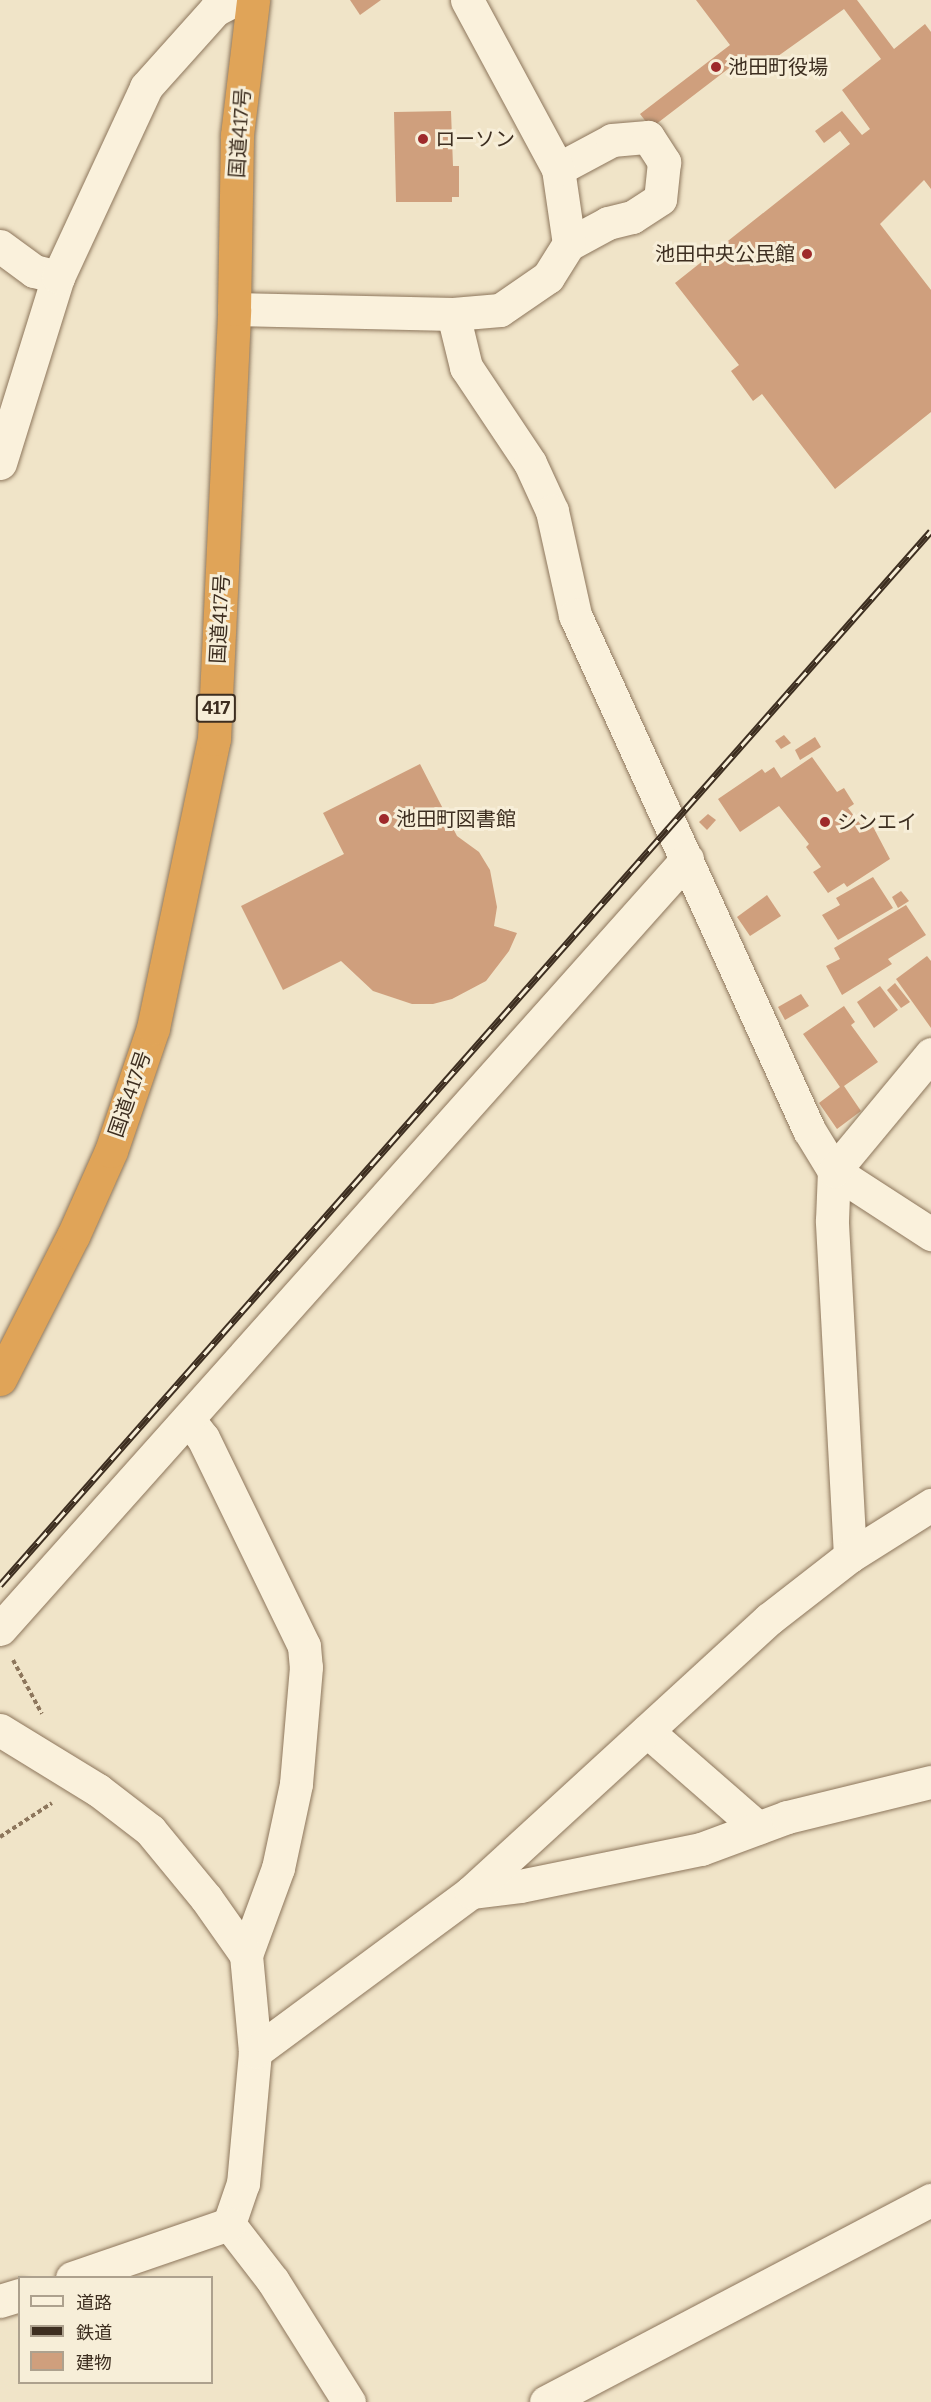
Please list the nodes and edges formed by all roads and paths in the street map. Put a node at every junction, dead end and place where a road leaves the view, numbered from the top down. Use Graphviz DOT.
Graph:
graph roads {
  1 [pos="234,0"];
  2 [pos="253,0"];
  3 [pos="467,0"];
  4 [pos="558,170"];
  5 [pos="568,244"];
  6 [pos="0,246"];
  7 [pos="58,277"];
  8 [pos="234,309"];
  9 [pos="453,314"];
  10 [pos="0,463"];
  11 [pos="687,859"];
  12 [pos="931,1054"];
  13 [pos="834,1171"];
  14 [pos="931,1234"];
  15 [pos="0,1379"];
  16 [pos="188,1419"];
  17 [pos="931,1504"];
  18 [pos="850,1556"];
  19 [pos="0,1629"];
  20 [pos="0,1730"];
  21 [pos="647,1731"];
  22 [pos="931,1782"];
  23 [pos="758,1828"];
  24 [pos="471,1892"];
  25 [pos="246,1955"];
  26 [pos="255,2052"];
  27 [pos="931,2200"];
  28 [pos="229,2224"];
  29 [pos="75,2276"];
  30 [pos="18,2296"];
  31 [pos="0,2301"];
  32 [pos="349,2402"];
  33 [pos="546,2402"];
  1 -- 7 [label="street"];
  2 -- 8 [label="highway, 国道417号 / 417"];
  3 -- 4 [label="street"];
  4 -- 5 [label="street"];
  4 -- 5 [label="street"];
  5 -- 9 [label="street"];
  6 -- 7 [label="street"];
  7 -- 10 [label="street"];
  8 -- 9 [label="street"];
  8 -- 15 [label="highway, 国道417号 / 417"];
  9 -- 11 [label="street"];
  11 -- 13 [label="street"];
  11 -- 16 [label="street"];
  12 -- 13 [label="street"];
  13 -- 14 [label="street"];
  13 -- 18 [label="street"];
  16 -- 19 [label="street"];
  16 -- 25 [label="street"];
  17 -- 18 [label="street"];
  18 -- 21 [label="street"];
  20 -- 25 [label="street"];
  21 -- 23 [label="street"];
  21 -- 24 [label="street"];
  22 -- 23 [label="street"];
  23 -- 24 [label="street"];
  24 -- 26 [label="street"];
  25 -- 26 [label="street"];
  26 -- 28 [label="street"];
  27 -- 33 [label="street"];
  28 -- 29 [label="street"];
  28 -- 32 [label="street"];
  30 -- 31 [label="street"];
}
